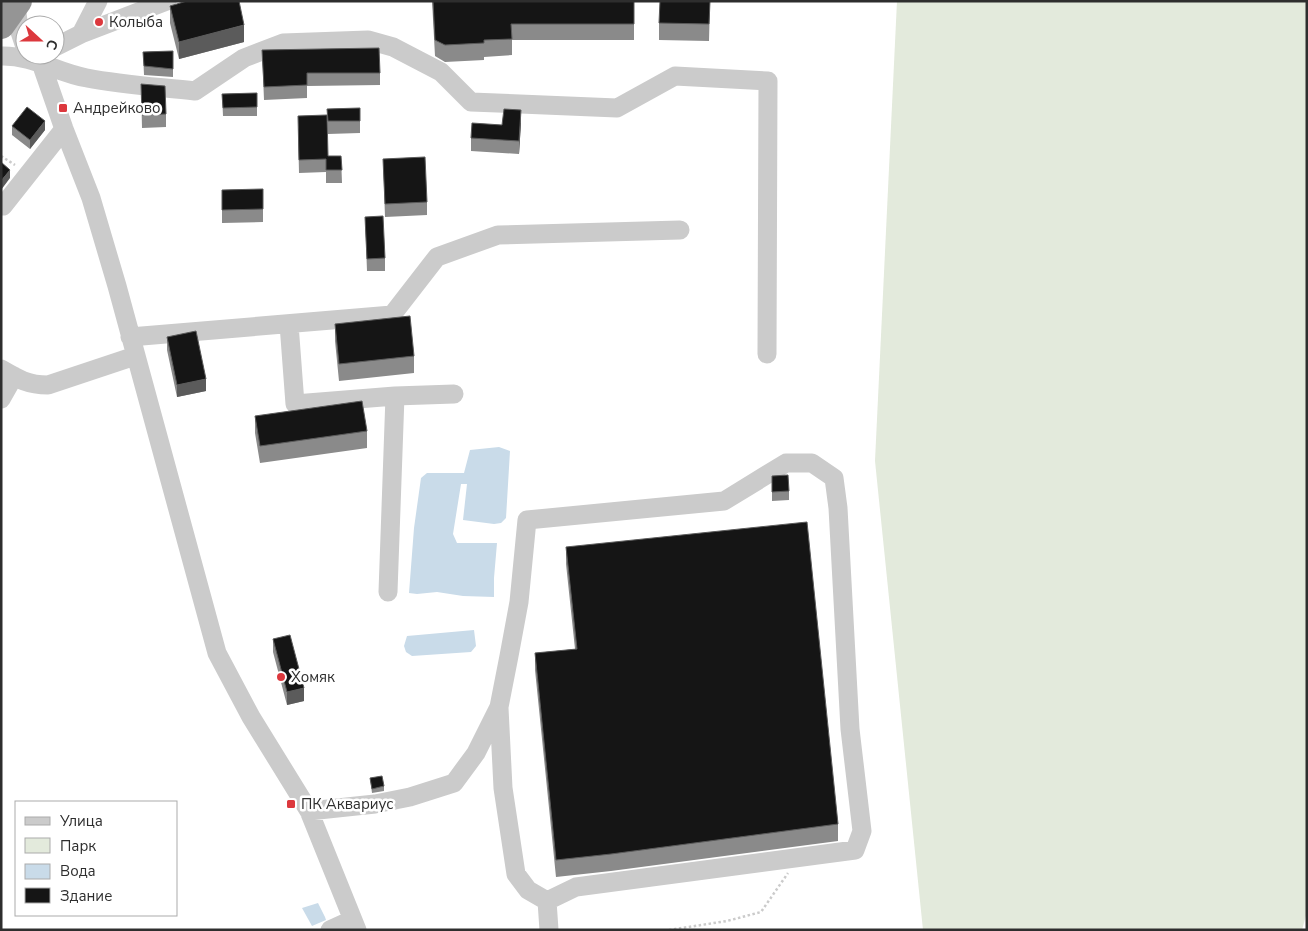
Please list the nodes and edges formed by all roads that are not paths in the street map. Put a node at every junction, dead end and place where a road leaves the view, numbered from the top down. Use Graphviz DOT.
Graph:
graph roads {
  1 [pos="98,1"];
  2 [pos="167,1"];
  3 [pos="9,8"];
  4 [pos="15,21"];
  5 [pos="81,34"];
  6 [pos="65,41"];
  7 [pos="1,56"];
  8 [pos="15,56"];
  9 [pos="39,65"];
  10 [pos="56,65"];
  11 [pos="64,129"];
  12 [pos="1,206"];
  13 [pos="680,230"];
  14 [pos="290,324"];
  15 [pos="130,337"];
  16 [pos="767,354"];
  17 [pos="135,356"];
  18 [pos="8,373"];
  19 [pos="454,394"];
  20 [pos="395,396"];
  21 [pos="1,399"];
  22 [pos="388,592"];
  23 [pos="499,707"];
  24 [pos="309,811"];
  25 [pos="547,901"];
  26 [pos="355,925"];
  27 [pos="330,930"];
  28 [pos="548,930"];
  1 -- 5 [label="street"];
  2 -- 5 [label="street"];
  3 -- 4 [label="street"];
  5 -- 6 [label="street"];
  7 -- 8 [label="street"];
  9 -- 11 [label="street"];
  10 -- 16 [label="street"];
  11 -- 12 [label="street"];
  11 -- 15 [label="street"];
  13 -- 14 [label="street"];
  14 -- 15 [label="street"];
  14 -- 20 [label="street"];
  15 -- 17 [label="street"];
  17 -- 18 [label="street"];
  17 -- 24 [label="street"];
  18 -- 21 [label="street"];
  19 -- 20 [label="street"];
  20 -- 22 [label="street"];
  23 -- 24 [label="street"];
  23 -- 25 [label="street"];
  23 -- 25 [label="street"];
  24 -- 26 [label="street"];
  25 -- 28 [label="street"];
  26 -- 27 [label="street"];
}
